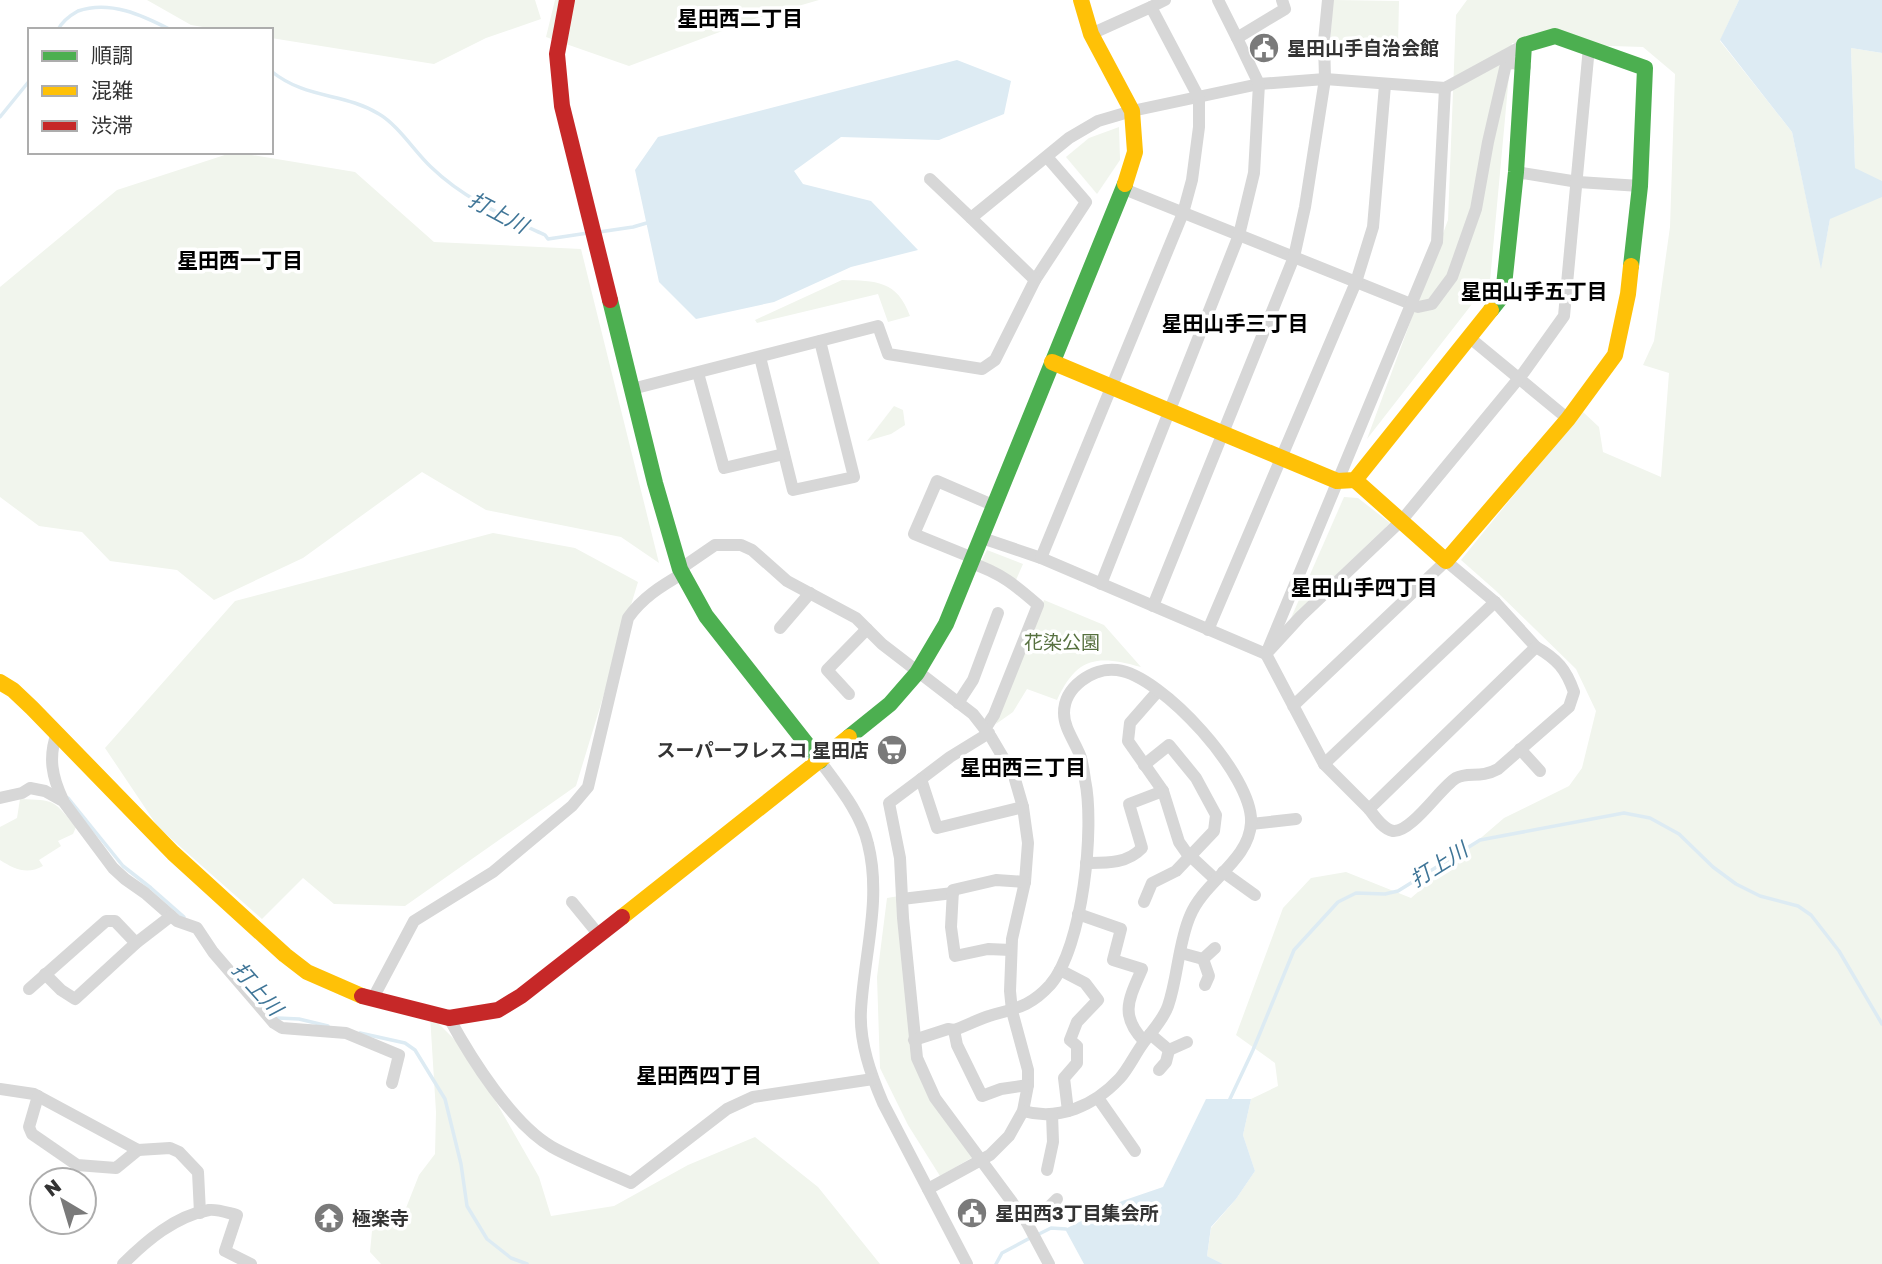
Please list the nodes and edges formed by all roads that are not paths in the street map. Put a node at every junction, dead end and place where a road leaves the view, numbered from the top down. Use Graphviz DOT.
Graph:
graph roads {
  1 [pos="567,0"];
  2 [pos="1081,0"];
  3 [pos="1165,0"];
  4 [pos="1217,0"];
  5 [pos="1282,0"];
  6 [pos="1328,0"];
  7 [pos="1151,7"];
  8 [pos="1091,34"];
  9 [pos="1237,38"];
  10 [pos="1524,45"];
  11 [pos="1589,47"];
  12 [pos="1524,67"];
  13 [pos="1325,79"];
  14 [pos="1259,84"];
  15 [pos="1385,85"];
  16 [pos="1445,89"];
  17 [pos="1199,98"];
  18 [pos="1132,111"];
  19 [pos="1047,156"];
  20 [pos="1516,172"];
  21 [pos="930,178"];
  22 [pos="1578,182"];
  23 [pos="1640,186"];
  24 [pos="1124,189"];
  25 [pos="1183,213"];
  26 [pos="971,218"];
  27 [pos="1238,235"];
  28 [pos="1294,257"];
  29 [pos="1035,280"];
  30 [pos="1356,282"];
  31 [pos="1411,304"];
  32 [pos="1470,338"];
  33 [pos="820,341"];
  34 [pos="760,357"];
  35 [pos="1052,362"];
  36 [pos="698,373"];
  37 [pos="1519,379"];
  38 [pos="1111,386"];
  39 [pos="632,389"];
  40 [pos="1169,411"];
  41 [pos="1568,419"];
  42 [pos="1221,432"];
  43 [pos="784,454"];
  44 [pos="1281,457"];
  45 [pos="1354,480"];
  46 [pos="1337,481"];
  47 [pos="995,506"];
  48 [pos="1402,520"];
  49 [pos="982,538"];
  50 [pos="1041,558"];
  51 [pos="972,561"];
  52 [pos="1446,561"];
  53 [pos="681,572"];
  54 [pos="1101,584"];
  55 [pos="810,593"];
  56 [pos="1495,602"];
  57 [pos="1153,606"];
  58 [pos="998,613"];
  59 [pos="780,628"];
  60 [pos="867,629"];
  61 [pos="1208,630"];
  62 [pos="1536,647"];
  63 [pos="1266,654"];
  64 [pos="917,673"];
  65 [pos="0,682"];
  66 [pos="1158,691"];
  67 [pos="849,694"];
  68 [pos="958,703"];
  69 [pos="1293,706"];
  70 [pos="987,731"];
  71 [pos="57,733"];
  72 [pos="1520,749"];
  73 [pos="820,761"];
  74 [pos="1324,764"];
  75 [pos="1144,765"];
  76 [pos="1540,771"];
  77 [pos="921,779"];
  78 [pos="1163,791"];
  79 [pos="0,798"];
  80 [pos="63,801"];
  81 [pos="1023,807"];
  82 [pos="1369,809"];
  83 [pos="1296,819"];
  84 [pos="1251,824"];
  85 [pos="1190,856"];
  86 [pos="1086,863"];
  87 [pos="1219,875"];
  88 [pos="1025,882"];
  89 [pos="953,893"];
  90 [pos="1255,894"];
  91 [pos="902,899"];
  92 [pos="572,902"];
  93 [pos="1144,902"];
  94 [pos="1078,914"];
  95 [pos="171,916"];
  96 [pos="599,935"];
  97 [pos="136,943"];
  98 [pos="1215,948"];
  99 [pos="1011,950"];
  100 [pos="1181,953"];
  101 [pos="1203,959"];
  102 [pos="1060,970"];
  103 [pos="45,974"];
  104 [pos="1205,985"];
  105 [pos="29,989"];
  106 [pos="372,1000"];
  107 [pos="1012,1011"];
  108 [pos="449,1018"];
  109 [pos="954,1030"];
  110 [pos="1147,1037"];
  111 [pos="914,1040"];
  112 [pos="1187,1042"];
  113 [pos="1169,1050"];
  114 [pos="1159,1070"];
  115 [pos="873,1079"];
  116 [pos="392,1083"];
  117 [pos="1028,1085"];
  118 [pos="0,1089"];
  119 [pos="38,1096"];
  120 [pos="1098,1098"];
  121 [pos="1023,1111"];
  122 [pos="1068,1111"];
  123 [pos="1052,1114"];
  124 [pos="138,1150"];
  125 [pos="1135,1150"];
  126 [pos="981,1161"];
  127 [pos="1047,1170"];
  128 [pos="928,1189"];
  129 [pos="1057,1199"];
  130 [pos="200,1213"];
  131 [pos="1026,1221"];
  132 [pos="123,1264"];
  133 [pos="251,1264"];
  134 [pos="967,1264"];
  135 [pos="1049,1264"];
  1 -- 39 [label="street"];
  2 -- 8 [label="street"];
  3 -- 7 [label="street"];
  4 -- 9 [label="street"];
  5 -- 9 [label="street"];
  6 -- 13 [label="street"];
  7 -- 8 [label="street"];
  7 -- 17 [label="street"];
  8 -- 18 [label="street"];
  9 -- 14 [label="street"];
  10 -- 11 [label="street"];
  10 -- 12 [label="street"];
  10 -- 16 [label="street"];
  11 -- 22 [label="street"];
  11 -- 23 [label="street"];
  12 -- 20 [label="street"];
  12 -- 31 [label="street"];
  13 -- 14 [label="street"];
  13 -- 15 [label="street"];
  13 -- 28 [label="street"];
  14 -- 17 [label="street"];
  14 -- 27 [label="street"];
  15 -- 16 [label="street"];
  15 -- 30 [label="street"];
  16 -- 31 [label="street"];
  17 -- 18 [label="street"];
  17 -- 25 [label="street"];
  18 -- 19 [label="street"];
  18 -- 24 [label="street"];
  19 -- 26 [label="street"];
  19 -- 29 [label="street"];
  20 -- 22 [label="street"];
  20 -- 32 [label="street"];
  21 -- 26 [label="street"];
  22 -- 23 [label="street"];
  22 -- 37 [label="street"];
  23 -- 41 [label="street"];
  24 -- 25 [label="street"];
  24 -- 35 [label="street"];
  25 -- 27 [label="street"];
  25 -- 38 [label="street"];
  26 -- 29 [label="street"];
  27 -- 28 [label="street"];
  27 -- 40 [label="street"];
  28 -- 30 [label="street"];
  28 -- 42 [label="street"];
  29 -- 33 [label="street"];
  30 -- 31 [label="street"];
  30 -- 44 [label="street"];
  31 -- 46 [label="street"];
  32 -- 37 [label="street"];
  32 -- 45 [label="street"];
  33 -- 34 [label="street"];
  33 -- 43 [label="street"];
  34 -- 36 [label="street"];
  34 -- 43 [label="street"];
  35 -- 38 [label="street"];
  35 -- 47 [label="street"];
  36 -- 39 [label="street"];
  36 -- 43 [label="street"];
  37 -- 41 [label="street"];
  37 -- 48 [label="street"];
  38 -- 40 [label="street"];
  38 -- 50 [label="street"];
  39 -- 53 [label="street"];
  40 -- 42 [label="street"];
  40 -- 54 [label="street"];
  41 -- 52 [label="street"];
  42 -- 44 [label="street"];
  42 -- 57 [label="street"];
  44 -- 46 [label="street"];
  44 -- 61 [label="street"];
  45 -- 46 [label="street"];
  45 -- 48 [label="street"];
  46 -- 63 [label="street"];
  47 -- 49 [label="street"];
  47 -- 51 [label="street"];
  48 -- 52 [label="street"];
  48 -- 63 [label="street"];
  49 -- 50 [label="street"];
  49 -- 51 [label="street"];
  50 -- 54 [label="street"];
  51 -- 64 [label="street"];
  51 -- 70 [label="street"];
  52 -- 56 [label="street"];
  52 -- 69 [label="street"];
  53 -- 55 [label="street"];
  53 -- 73 [label="street"];
  53 -- 106 [label="street"];
  54 -- 57 [label="street"];
  55 -- 59 [label="street"];
  55 -- 60 [label="street"];
  56 -- 62 [label="street"];
  56 -- 74 [label="street"];
  57 -- 61 [label="street"];
  58 -- 68 [label="street"];
  60 -- 64 [label="street"];
  60 -- 67 [label="street"];
  61 -- 63 [label="street"];
  62 -- 72 [label="street"];
  62 -- 82 [label="street"];
  63 -- 69 [label="street"];
  64 -- 68 [label="street"];
  64 -- 73 [label="street"];
  65 -- 71 [label="street"];
  66 -- 75 [label="street"];
  66 -- 84 [label="street"];
  66 -- 86 [label="street"];
  68 -- 70 [label="street"];
  69 -- 74 [label="street"];
  70 -- 77 [label="street"];
  70 -- 81 [label="street"];
  71 -- 80 [label="street"];
  71 -- 106 [label="street"];
  72 -- 76 [label="street"];
  72 -- 82 [label="street"];
  73 -- 96 [label="street"];
  73 -- 115 [label="street"];
  74 -- 82 [label="street"];
  75 -- 78 [label="street"];
  75 -- 85 [label="street"];
  77 -- 81 [label="street"];
  77 -- 91 [label="street"];
  78 -- 85 [label="street"];
  78 -- 86 [label="street"];
  79 -- 80 [label="street"];
  80 -- 95 [label="street"];
  81 -- 88 [label="street"];
  83 -- 84 [label="street"];
  84 -- 87 [label="street"];
  85 -- 87 [label="street"];
  85 -- 93 [label="street"];
  86 -- 94 [label="street"];
  87 -- 90 [label="street"];
  87 -- 100 [label="street"];
  88 -- 89 [label="street"];
  88 -- 99 [label="street"];
  89 -- 91 [label="street"];
  89 -- 99 [label="street"];
  91 -- 111 [label="street"];
  92 -- 96 [label="street"];
  94 -- 102 [label="street"];
  94 -- 110 [label="street"];
  95 -- 97 [label="street"];
  95 -- 116 [label="street"];
  96 -- 108 [label="street"];
  97 -- 103 [label="street"];
  97 -- 103 [label="street"];
  98 -- 101 [label="street"];
  99 -- 107 [label="street"];
  100 -- 101 [label="street"];
  100 -- 110 [label="street"];
  101 -- 104 [label="street"];
  102 -- 107 [label="street"];
  102 -- 122 [label="street"];
  103 -- 105 [label="street"];
  106 -- 108 [label="street"];
  107 -- 109 [label="street"];
  107 -- 117 [label="street"];
  108 -- 115 [label="street"];
  109 -- 111 [label="street"];
  109 -- 117 [label="street"];
  110 -- 113 [label="street"];
  110 -- 120 [label="street"];
  111 -- 126 [label="street"];
  112 -- 113 [label="street"];
  113 -- 114 [label="street"];
  115 -- 128 [label="street"];
  117 -- 121 [label="street"];
  118 -- 119 [label="street"];
  119 -- 124 [label="street"];
  119 -- 124 [label="street"];
  120 -- 122 [label="street"];
  120 -- 125 [label="street"];
  121 -- 123 [label="street"];
  121 -- 126 [label="street"];
  122 -- 123 [label="street"];
  123 -- 127 [label="street"];
  124 -- 130 [label="street"];
  126 -- 128 [label="street"];
  126 -- 131 [label="street"];
  128 -- 134 [label="street"];
  129 -- 131 [label="street"];
  130 -- 132 [label="street"];
  130 -- 133 [label="street"];
  131 -- 135 [label="street"];
}
